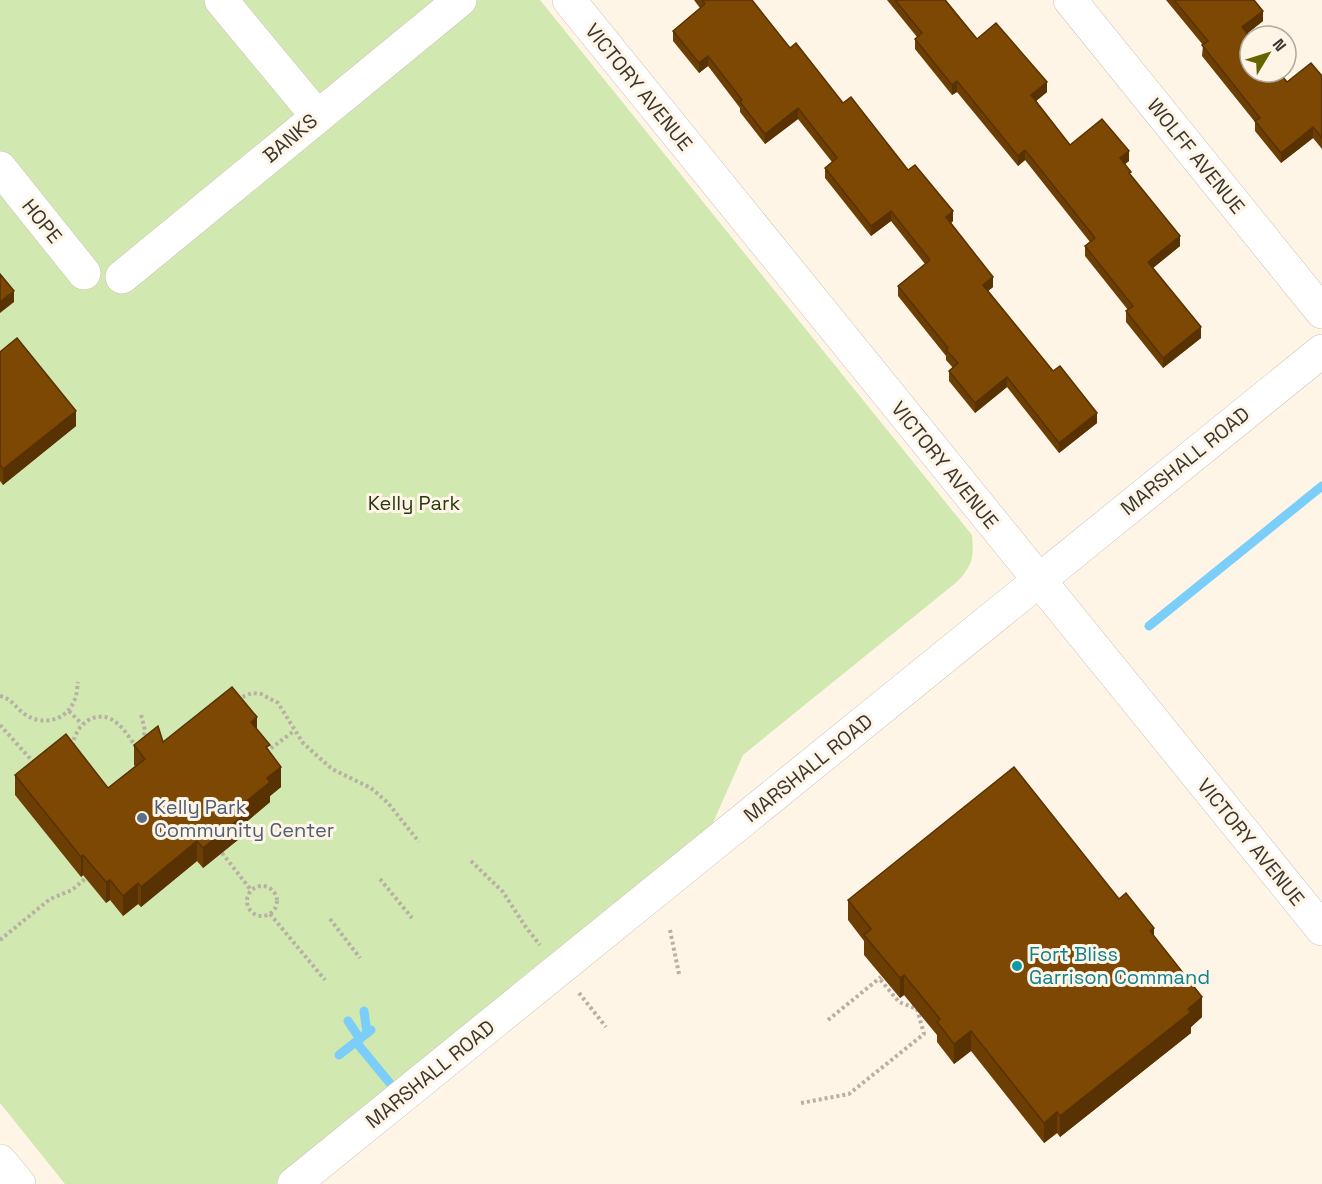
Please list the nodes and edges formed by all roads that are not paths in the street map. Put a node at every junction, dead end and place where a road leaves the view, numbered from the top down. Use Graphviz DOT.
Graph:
graph roads {
  1 [pos="221,0"];
  2 [pos="460,0"];
  3 [pos="569,0"];
  4 [pos="1070,0"];
  5 [pos="317,116"];
  6 [pos="0,168"];
  7 [pos="84,273"];
  8 [pos="122,276"];
  9 [pos="1322,312"];
  10 [pos="1322,351"];
  11 [pos="1038,580"];
  12 [pos="1322,929"];
  13 [pos="0,1161"];
  14 [pos="19,1184"];
  15 [pos="294,1184"];
  1 -- 5 [label="street"];
  2 -- 5 [label="street, BANKS"];
  3 -- 11 [label="street, VICTORY AVENUE"];
  4 -- 9 [label="street, WOLFF AVENUE"];
  5 -- 8 [label="street, BANKS"];
  6 -- 7 [label="street, HOPE"];
  10 -- 11 [label="street, MARSHALL ROAD"];
  11 -- 12 [label="street, VICTORY AVENUE"];
  11 -- 15 [label="street, MARSHALL ROAD"];
  13 -- 14 [label="street"];
}
